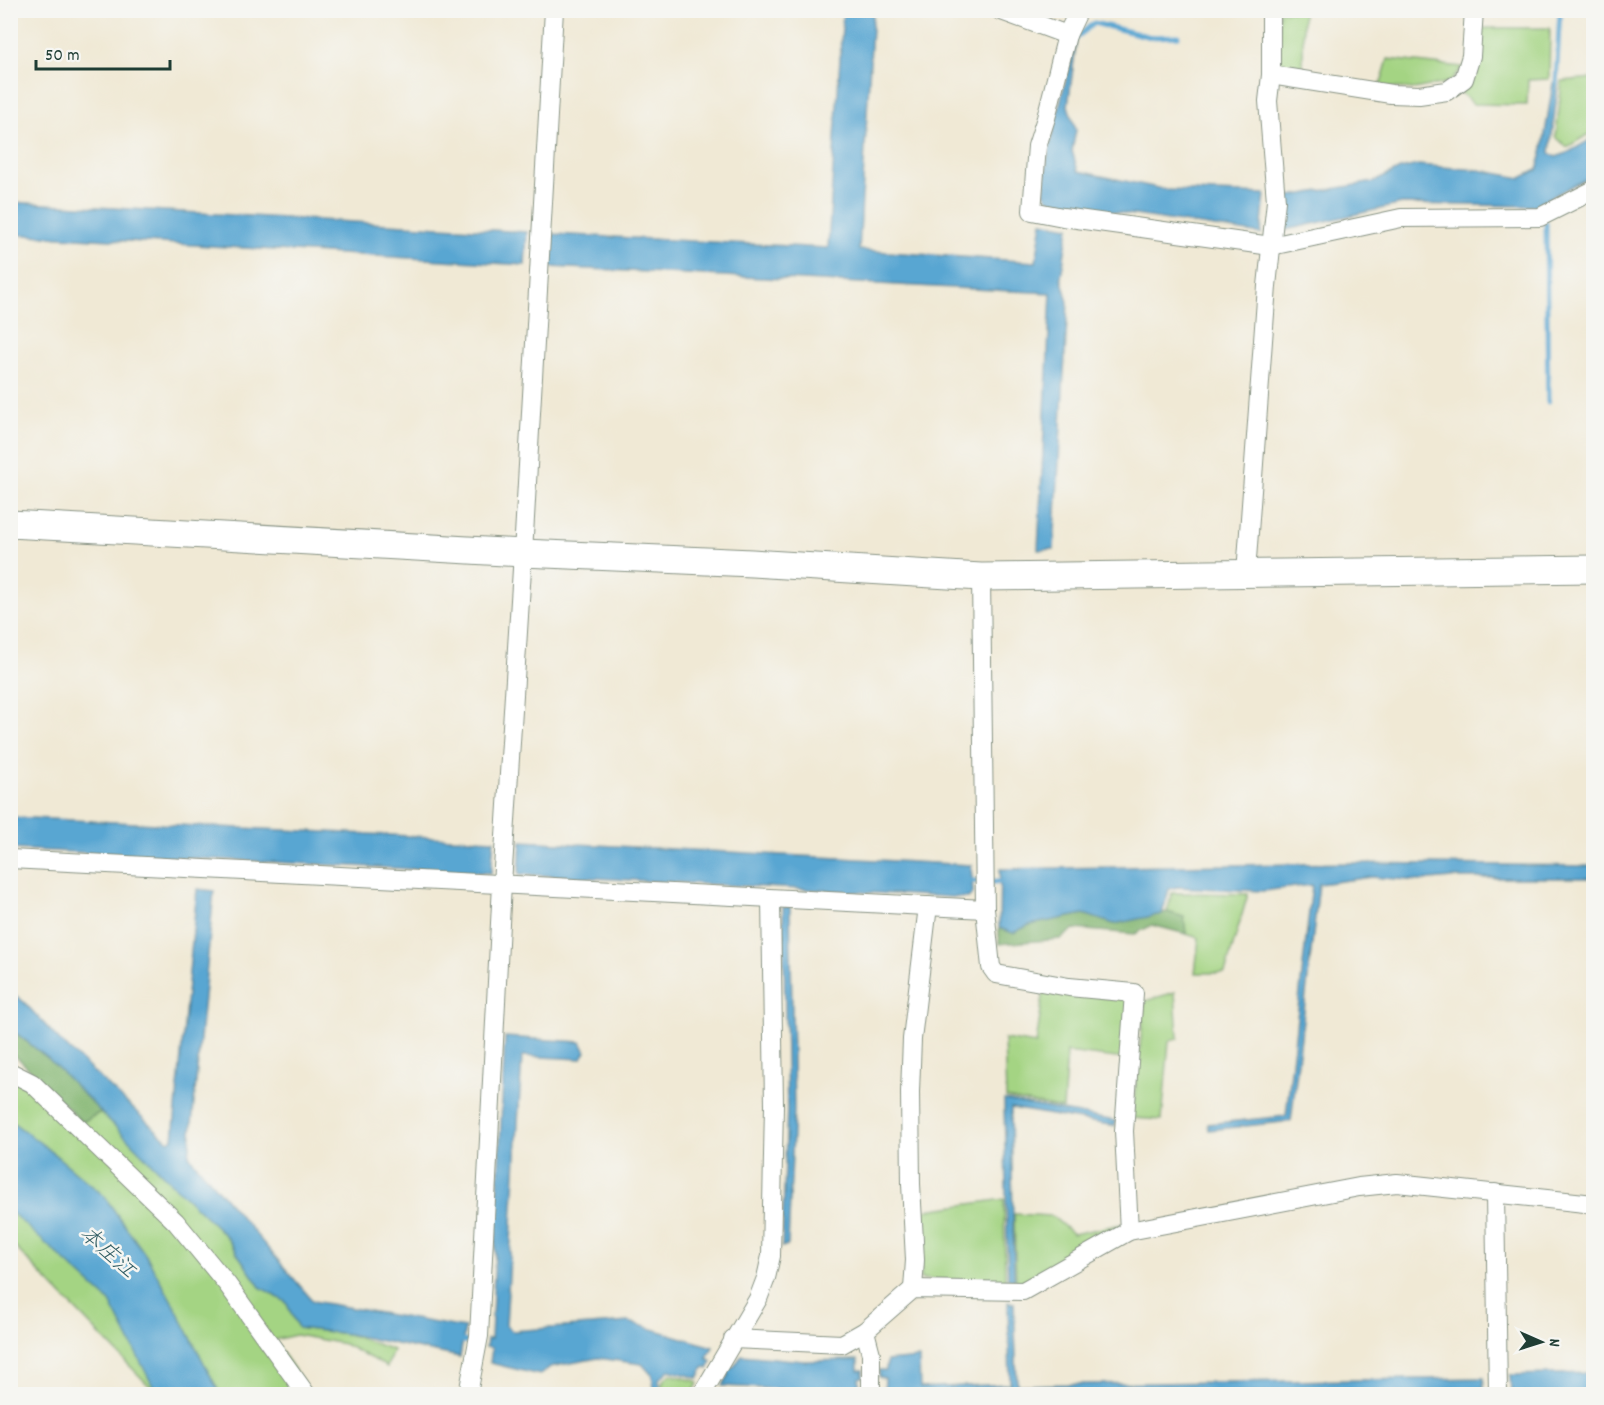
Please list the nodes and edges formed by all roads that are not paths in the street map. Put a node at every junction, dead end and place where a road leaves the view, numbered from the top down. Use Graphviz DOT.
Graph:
graph roads {
  1 [pos="554,10"];
  2 [pos="999,10"];
  3 [pos="1079,10"];
  4 [pos="1271,10"];
  5 [pos="1474,10"];
  6 [pos="1067,35"];
  7 [pos="1271,75"];
  8 [pos="1593,190"];
  9 [pos="1271,246"];
  10 [pos="10,524"];
  11 [pos="523,553"];
  12 [pos="1593,569"];
  13 [pos="1246,573"];
  14 [pos="981,577"];
  15 [pos="10,859"];
  16 [pos="502,884"];
  17 [pos="771,899"];
  18 [pos="928,906"];
  19 [pos="985,909"];
  20 [pos="10,1072"];
  21 [pos="1495,1193"];
  22 [pos="1593,1204"];
  23 [pos="1129,1231"];
  24 [pos="913,1289"];
  25 [pos="865,1331"];
  26 [pos="733,1339"];
  27 [pos="306,1395"];
  28 [pos="468,1395"];
  29 [pos="702,1395"];
  30 [pos="871,1395"];
  31 [pos="1498,1395"];
  1 -- 11 [label="street"];
  2 -- 6 [label="street"];
  3 -- 6 [label="street"];
  4 -- 7 [label="street"];
  5 -- 7 [label="street"];
  6 -- 9 [label="street"];
  7 -- 9 [label="street"];
  8 -- 9 [label="street"];
  9 -- 13 [label="street"];
  10 -- 11 [label="street"];
  11 -- 14 [label="street"];
  11 -- 16 [label="street"];
  12 -- 13 [label="street"];
  13 -- 14 [label="street"];
  14 -- 19 [label="street"];
  15 -- 16 [label="street"];
  16 -- 17 [label="street"];
  16 -- 28 [label="street"];
  17 -- 18 [label="street"];
  17 -- 26 [label="street"];
  18 -- 19 [label="street"];
  18 -- 24 [label="street"];
  19 -- 23 [label="street"];
  20 -- 27 [label="street"];
  21 -- 22 [label="street"];
  21 -- 23 [label="street"];
  21 -- 31 [label="street"];
  23 -- 24 [label="street"];
  24 -- 25 [label="street"];
  25 -- 26 [label="street"];
  25 -- 30 [label="street"];
  26 -- 29 [label="street"];
}
